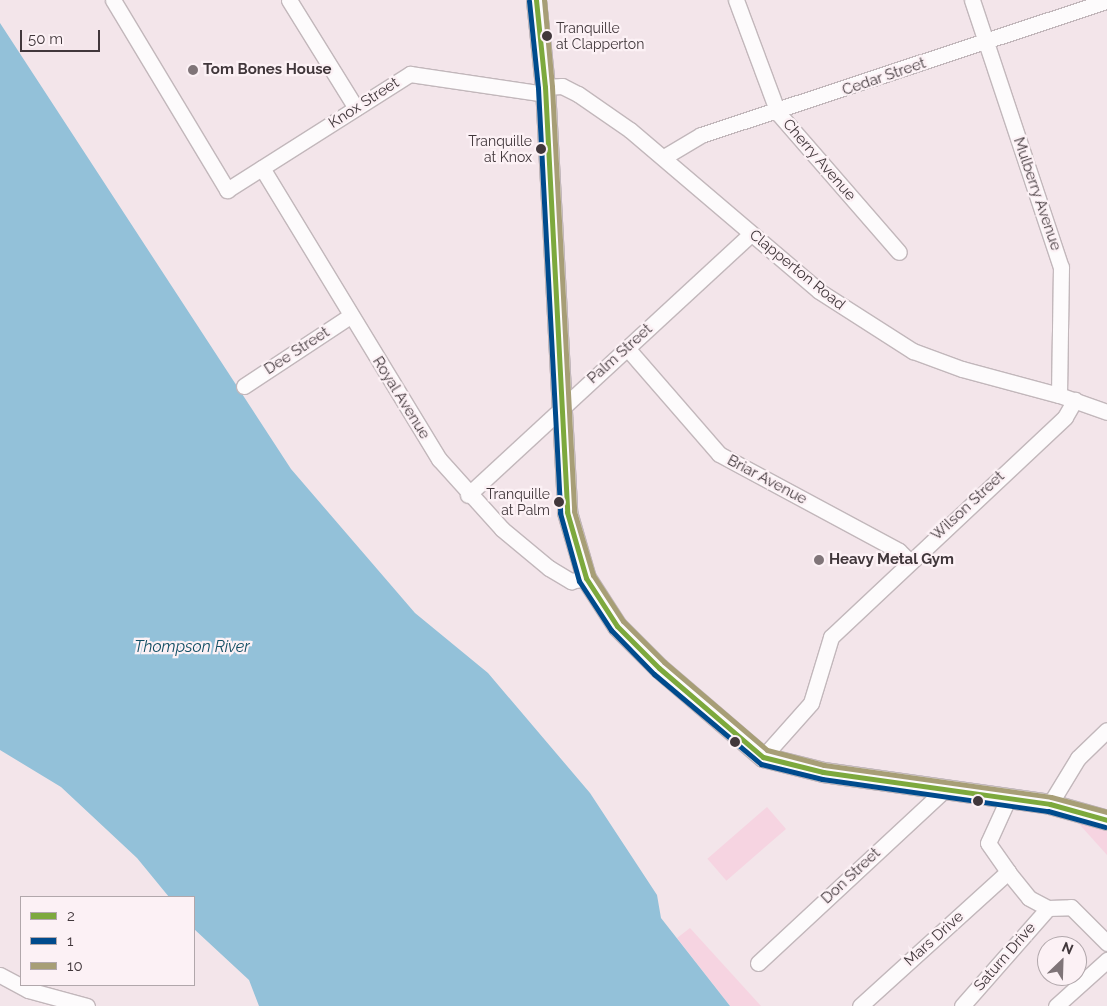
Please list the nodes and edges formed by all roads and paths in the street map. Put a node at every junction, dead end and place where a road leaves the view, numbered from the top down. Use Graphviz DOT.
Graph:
graph roads {
  1 [pos="113,0"];
  2 [pos="289,0"];
  3 [pos="536,0"];
  4 [pos="736,0"];
  5 [pos="972,0"];
  6 [pos="1107,1"];
  7 [pos="986,42"];
  8 [pos="545,90"];
  9 [pos="356,108"];
  10 [pos="778,112"];
  11 [pos="664,157"];
  12 [pos="262,168"];
  13 [pos="751,234"];
  14 [pos="899,252"];
  15 [pos="350,316"];
  16 [pos="627,348"];
  17 [pos="244,386"];
  18 [pos="1059,395"];
  19 [pos="1075,400"];
  20 [pos="564,404"];
  21 [pos="1107,412"];
  22 [pos="468,495"];
  23 [pos="910,561"];
  24 [pos="586,578"];
  25 [pos="1107,730"];
  26 [pos="762,757"];
  27 [pos="945,789"];
  28 [pos="1008,798"];
  29 [pos="1050,804"];
  30 [pos="1107,820"];
  31 [pos="1008,872"];
  32 [pos="1048,908"];
  33 [pos="1107,943"];
  34 [pos="1107,960"];
  35 [pos="758,963"];
  36 [pos="0,974"];
  37 [pos="20,985"];
  38 [pos="21,986"];
  39 [pos="87,1006"];
  40 [pos="860,1006"];
  41 [pos="962,1006"];
  42 [pos="1056,1006"];
  1 -- 12 [label="street, Knox Street"];
  2 -- 9 [label="street"];
  3 -- 8 [label="main road"];
  4 -- 10 [label="street, Cherry Avenue"];
  5 -- 7 [label="street, Mulberry Avenue"];
  6 -- 7 [label="street, Cedar Street"];
  7 -- 10 [label="street, Cedar Street"];
  7 -- 18 [label="street, Mulberry Avenue"];
  8 -- 9 [label="street, Knox Street"];
  8 -- 11 [label="street, Clapperton Road"];
  8 -- 20 [label="main road"];
  9 -- 12 [label="street, Knox Street"];
  10 -- 11 [label="street, Cedar Street"];
  10 -- 14 [label="street, Cherry Avenue"];
  11 -- 13 [label="street, Clapperton Road"];
  12 -- 15 [label="street, Royal Avenue"];
  13 -- 16 [label="street, Palm Street"];
  13 -- 18 [label="street, Clapperton Road"];
  15 -- 17 [label="street, Dee Street"];
  15 -- 22 [label="street, Royal Avenue"];
  16 -- 20 [label="street, Palm Street"];
  16 -- 23 [label="street, Briar Avenue"];
  18 -- 19 [label="street, Clapperton Road"];
  19 -- 21 [label="street, Clapperton Road"];
  19 -- 23 [label="street, Wilson Street"];
  20 -- 22 [label="street, Palm Street"];
  20 -- 24 [label="main road"];
  22 -- 24 [label="street, Royal Avenue"];
  23 -- 26 [label="street, Wilson Street"];
  24 -- 26 [label="main road"];
  25 -- 29 [label="street"];
  26 -- 27 [label="main road"];
  27 -- 28 [label="main road"];
  27 -- 35 [label="street, Don Street"];
  28 -- 29 [label="main road"];
  28 -- 31 [label="street"];
  29 -- 30 [label="main road"];
  31 -- 32 [label="street"];
  31 -- 40 [label="street, Mars Drive"];
  32 -- 33 [label="street"];
  32 -- 41 [label="street, Saturn Drive"];
  34 -- 42 [label="street"];
  36 -- 37 [label="street"];
  38 -- 39 [label="street"];
}
